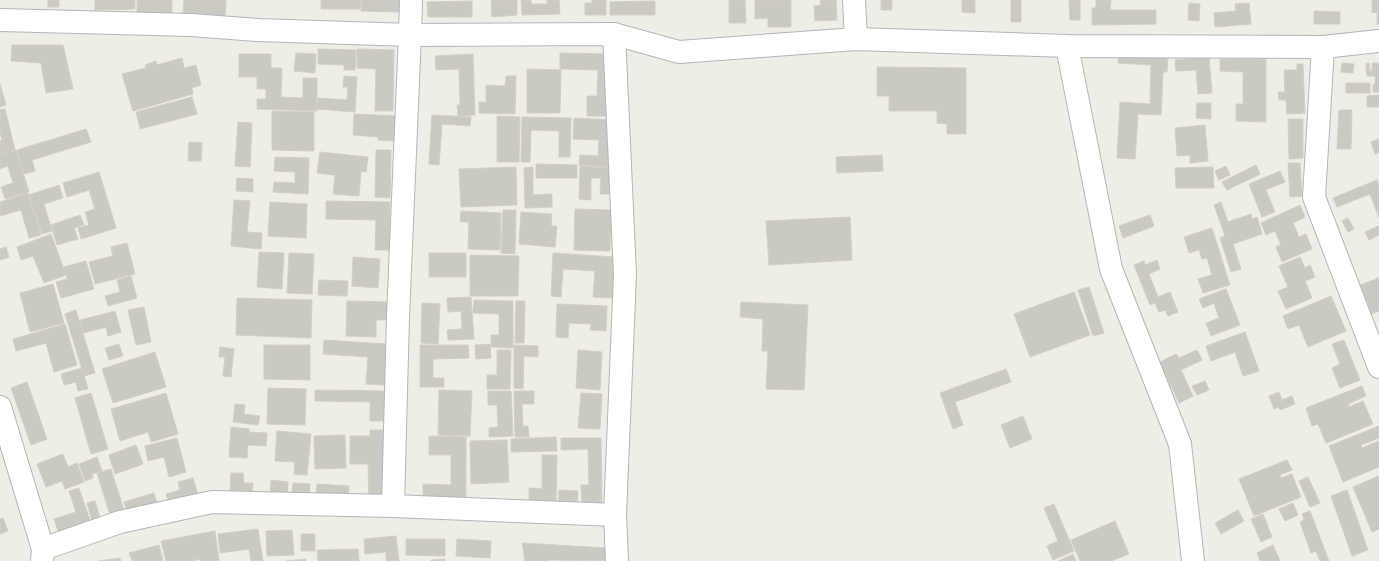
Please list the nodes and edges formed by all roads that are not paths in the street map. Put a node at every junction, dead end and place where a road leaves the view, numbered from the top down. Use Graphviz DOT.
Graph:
graph roads {
  1 [pos="411,0"];
  2 [pos="854,0"];
  3 [pos="0,20"];
  4 [pos="614,34"];
  5 [pos="410,36"];
  6 [pos="856,39"];
  7 [pos="1379,41"];
  8 [pos="1067,46"];
  9 [pos="1324,47"];
  10 [pos="1379,367"];
  11 [pos="0,407"];
  12 [pos="393,506"];
  13 [pos="615,515"];
  14 [pos="43,555"];
  15 [pos="617,561"];
  16 [pos="1193,561"];
  1 -- 5 [label="street"];
  2 -- 6 [label="street"];
  3 -- 5 [label="street"];
  4 -- 5 [label="street"];
  4 -- 6 [label="street"];
  4 -- 13 [label="street"];
  5 -- 12 [label="street"];
  6 -- 8 [label="street"];
  7 -- 9 [label="street"];
  8 -- 9 [label="street"];
  8 -- 16 [label="street"];
  9 -- 10 [label="street"];
  11 -- 14 [label="street"];
  12 -- 13 [label="street"];
  12 -- 14 [label="street"];
  13 -- 15 [label="street"];
}
